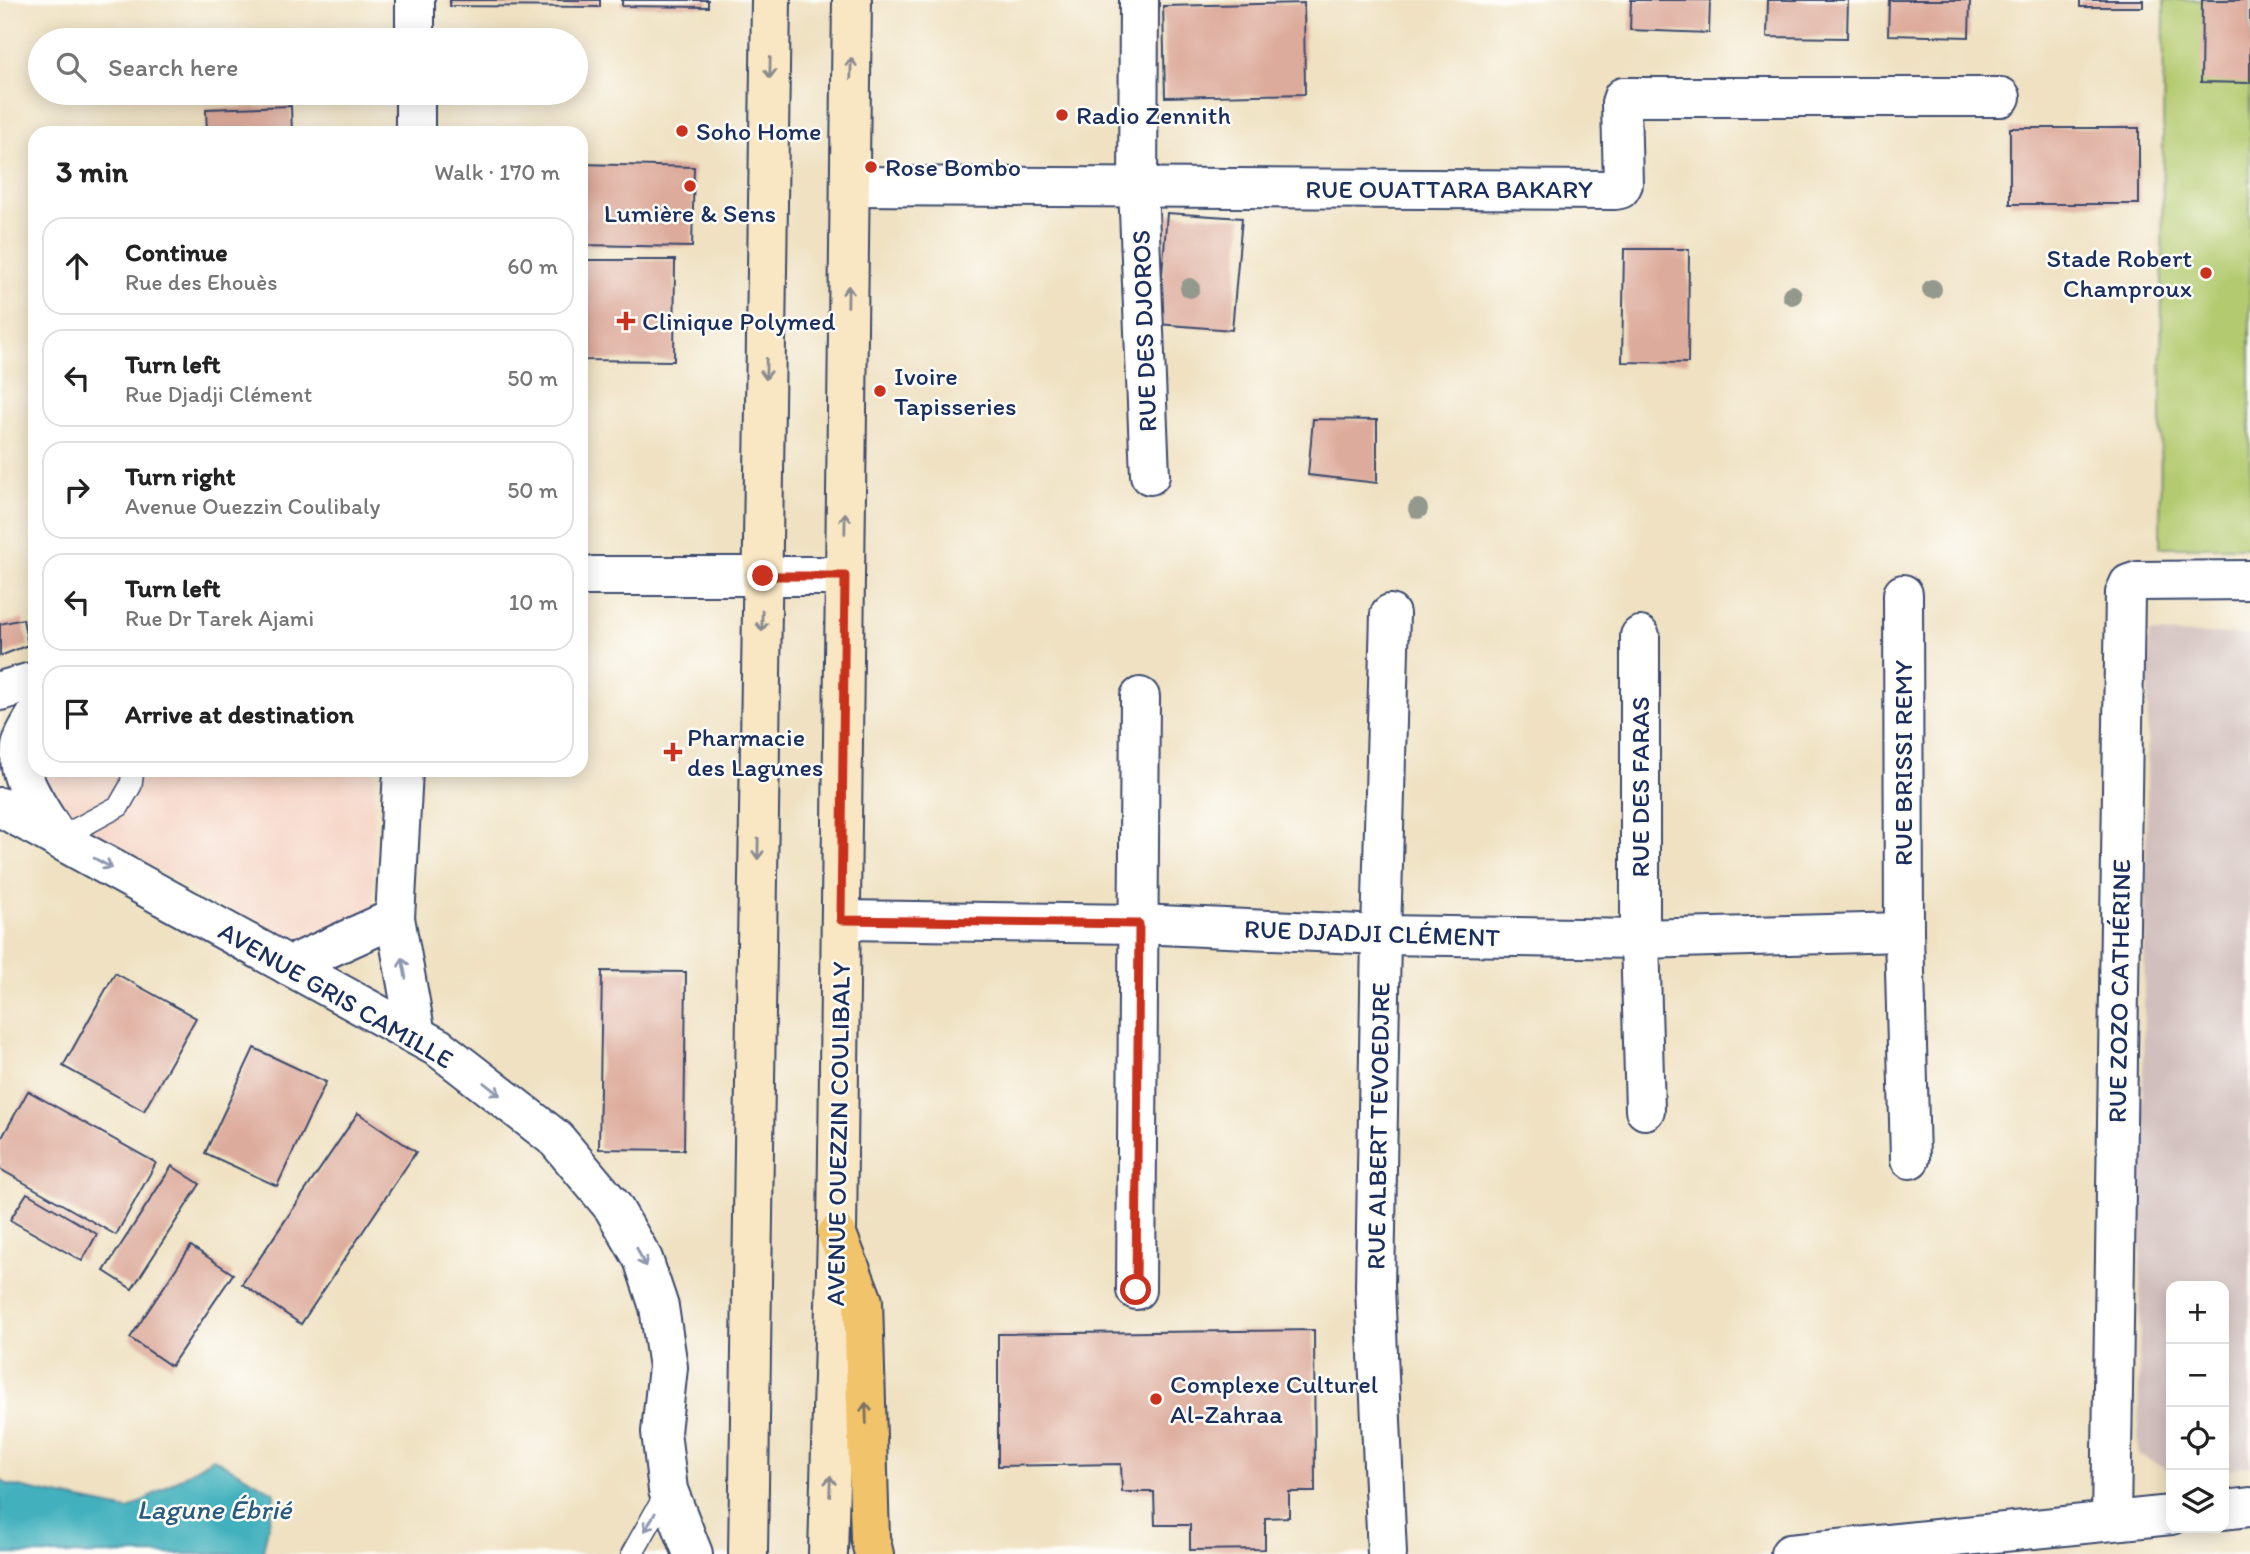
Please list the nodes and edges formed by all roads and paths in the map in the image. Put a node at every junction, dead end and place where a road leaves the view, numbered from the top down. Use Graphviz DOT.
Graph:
graph roads {
  1 [pos="415,0"];
  2 [pos="771,0"];
  3 [pos="852,0"];
  4 [pos="1139,0"];
  5 [pos="415,28"];
  6 [pos="2001,97"];
  7 [pos="415,105"];
  8 [pos="415,126"];
  9 [pos="850,186"];
  10 [pos="1138,187"];
  11 [pos="1150,475"];
  12 [pos="588,576"];
  13 [pos="763,576"];
  14 [pos="845,576"];
  15 [pos="2250,580"];
  16 [pos="1903,594"];
  17 [pos="1390,614"];
  18 [pos="1640,636"];
  19 [pos="28,683"];
  20 [pos="0,691"];
  21 [pos="1140,697"];
  22 [pos="28,729"];
  23 [pos="132,777"];
  24 [pos="402,777"];
  25 [pos="0,807"];
  26 [pos="58,839"];
  27 [pos="395,918"];
  28 [pos="841,920"];
  29 [pos="1139,924"];
  30 [pos="1904,932"];
  31 [pos="1381,935"];
  32 [pos="1640,939"];
  33 [pos="289,966"];
  34 [pos="416,1035"];
  35 [pos="1645,1110"];
  36 [pos="1910,1159"];
  37 [pos="837,1234"];
  38 [pos="1136,1290"];
  39 [pos="668,1490"];
  40 [pos="2250,1507"];
  41 [pos="2229,1509"];
  42 [pos="2166,1516"];
  43 [pos="2111,1521"];
  44 [pos="632,1554"];
  45 [pos="693,1554"];
  46 [pos="748,1554"];
  47 [pos="828,1554"];
  48 [pos="874,1554"];
  49 [pos="1387,1554"];
  50 [pos="1790,1554"];
  1 -- 5 [label="street"];
  2 -- 13 [label="street, one-way"];
  9 -- 3 [label="street, AVENUE OUEZZIN COULIBALY, one-way"];
  4 -- 10 [label="street, RUE DES DJOROS"];
  6 -- 10 [label="street, RUE OUATTARA BAKARY"];
  7 -- 8 [label="street"];
  9 -- 10 [label="street, RUE OUATTARA BAKARY"];
  14 -- 9 [label="street, AVENUE OUEZZIN COULIBALY, one-way"];
  10 -- 11 [label="street, RUE DES DJOROS"];
  12 -- 13 [label="street"];
  13 -- 14 [label="street"];
  13 -- 46 [label="street, one-way"];
  14 -- 28 [label="street, AVENUE OUEZZIN COULIBALY"];
  15 -- 43 [label="street, RUE ZOZO CATHÉRINE"];
  16 -- 30 [label="street, RUE BRISSI REMY"];
  17 -- 31 [label="street, RUE ALBERT TEVOEDJRE"];
  18 -- 32 [label="street, RUE DES FARAS"];
  19 -- 20 [label="street"];
  21 -- 29 [label="street"];
  22 -- 26 [label="street"];
  23 -- 26 [label="lane"];
  24 -- 27 [label="street"];
  25 -- 26 [label="street, AVENUE GRIS CAMILLE"];
  26 -- 33 [label="street, AVENUE GRIS CAMILLE, one-way"];
  27 -- 33 [label="street"];
  34 -- 27 [label="street, one-way"];
  28 -- 29 [label="street, RUE DJADJI CLÉMENT"];
  28 -- 37 [label="street, AVENUE OUEZZIN COULIBALY"];
  29 -- 31 [label="street, RUE DJADJI CLÉMENT"];
  29 -- 38 [label="street"];
  30 -- 32 [label="street, RUE DJADJI CLÉMENT"];
  30 -- 36 [label="street, RUE BRISSI REMY"];
  31 -- 32 [label="street, RUE DJADJI CLÉMENT"];
  31 -- 49 [label="street, RUE ALBERT TEVOEDJRE"];
  32 -- 35 [label="street, RUE DES FARAS"];
  33 -- 34 [label="street, AVENUE GRIS CAMILLE"];
  34 -- 39 [label="street, AVENUE GRIS CAMILLE, one-way"];
  47 -- 37 [label="street, AVENUE OUEZZIN COULIBALY, one-way"];
  48 -- 37 [label="highway, one-way"];
  39 -- 44 [label="lane, one-way"];
  39 -- 45 [label="street, AVENUE GRIS CAMILLE"];
  40 -- 41 [label="street"];
  42 -- 43 [label="street"];
  43 -- 50 [label="street"];
}
